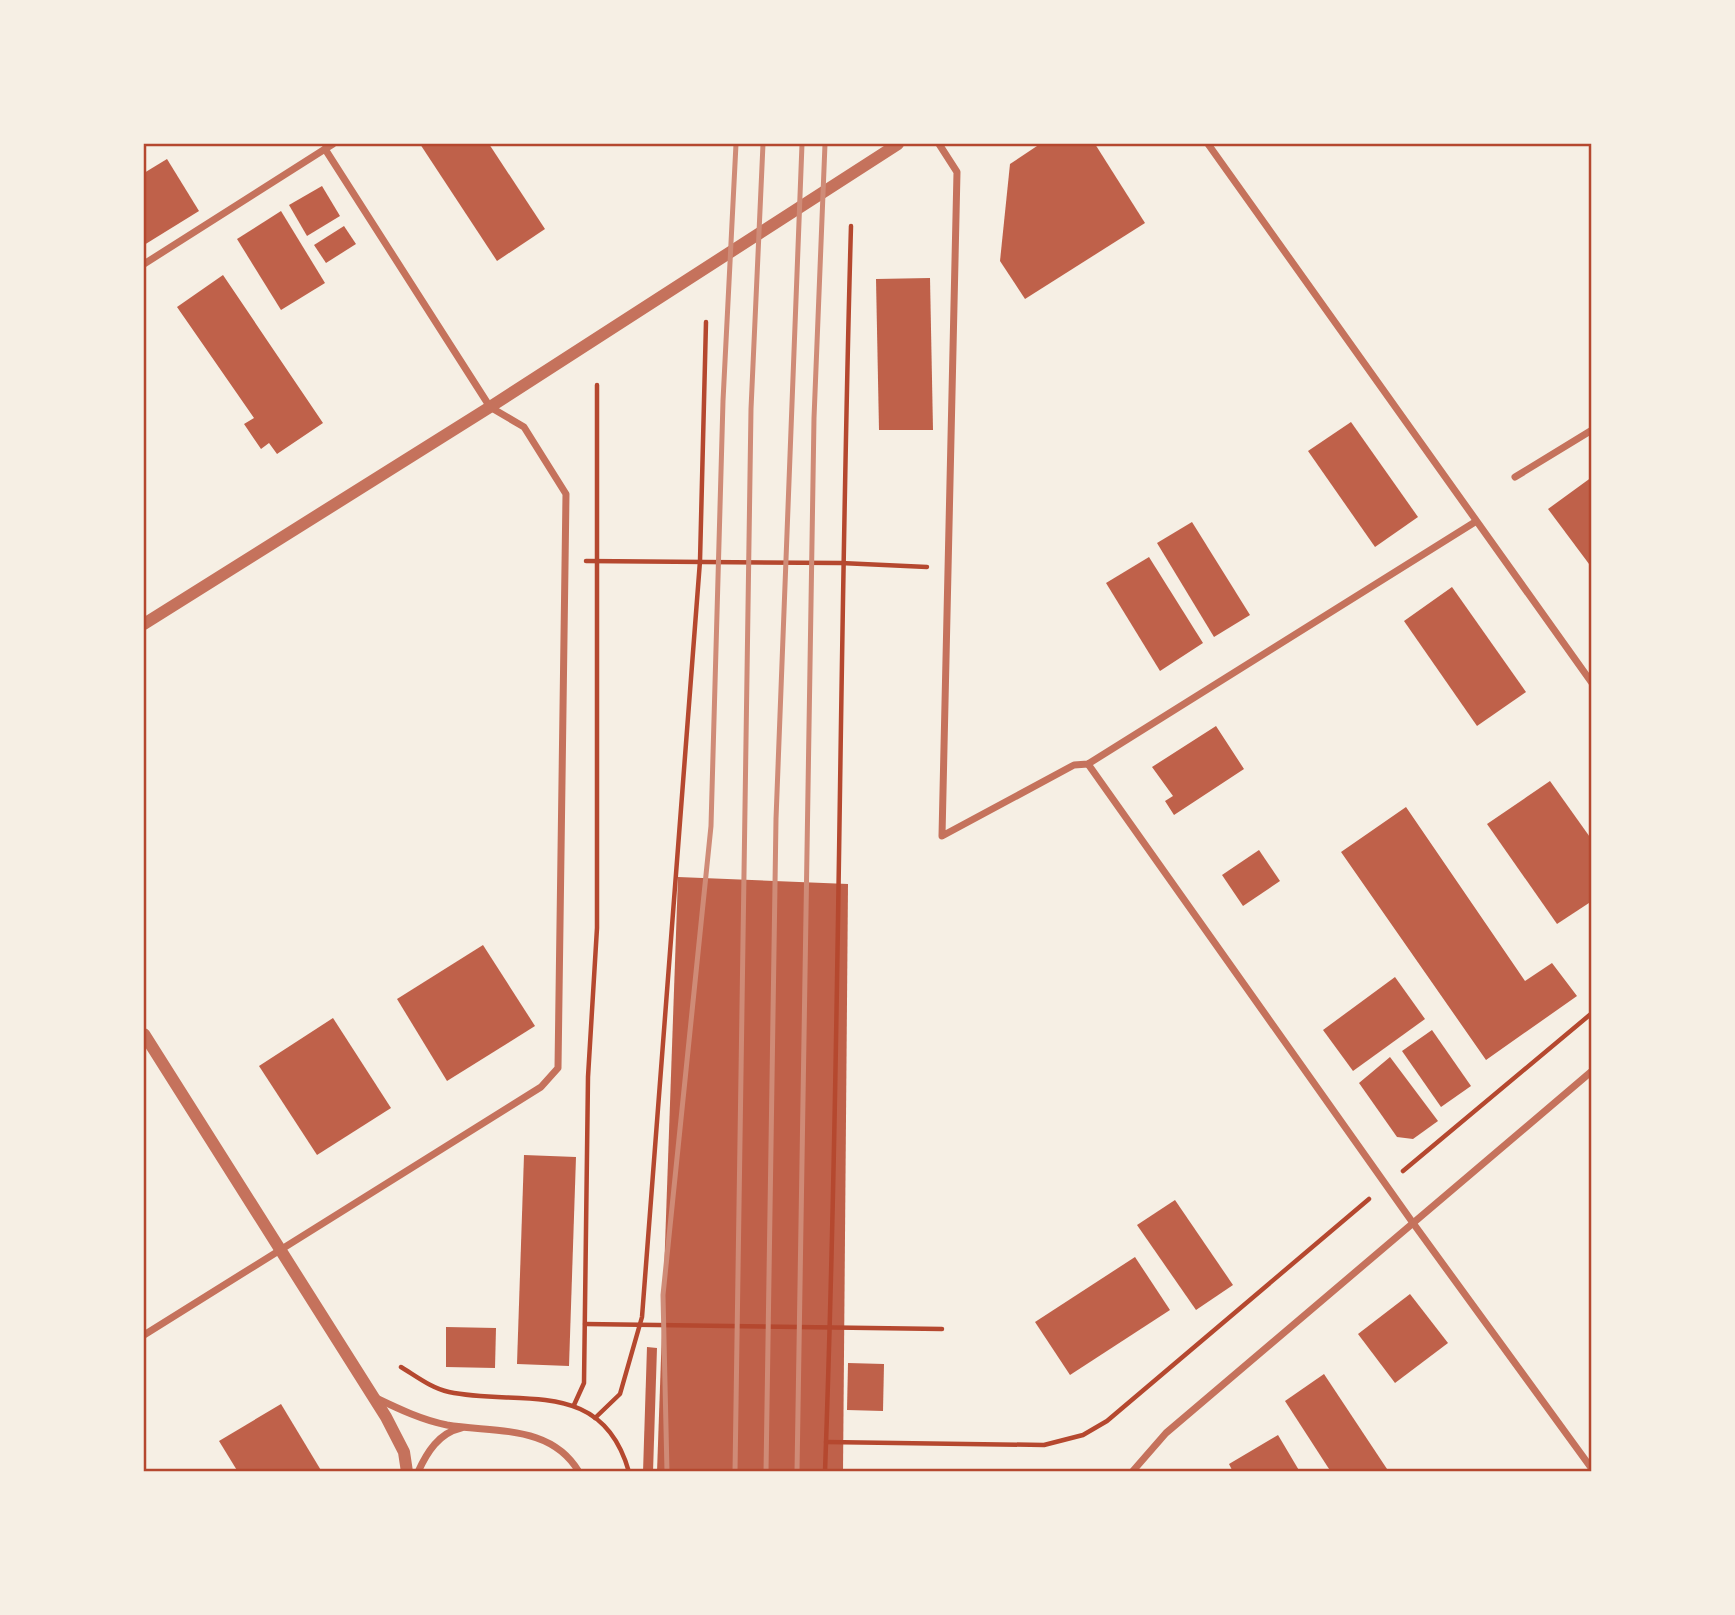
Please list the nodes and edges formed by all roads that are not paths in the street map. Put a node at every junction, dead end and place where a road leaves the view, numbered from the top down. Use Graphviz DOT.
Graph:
graph roads {
  1 [pos="333,144"];
  2 [pos="898,144"];
  3 [pos="939,144"];
  4 [pos="1208,144"];
  5 [pos="325,149"];
  6 [pos="144,264"];
  7 [pos="491,407"];
  8 [pos="1591,430"];
  9 [pos="1515,477"];
  10 [pos="1475,522"];
  11 [pos="144,624"];
  12 [pos="1591,683"];
  13 [pos="1088,764"];
  14 [pos="144,1034"];
  15 [pos="1591,1071"];
  16 [pos="1413,1223"];
  17 [pos="278,1249"];
  18 [pos="144,1335"];
  19 [pos="370,1395"];
  20 [pos="466,1427"];
  21 [pos="1591,1469"];
  22 [pos="407,1472"];
  23 [pos="418,1472"];
  24 [pos="579,1472"];
  25 [pos="1132,1472"];
  1 -- 5 [label="street"];
  2 -- 7 [label="street"];
  3 -- 13 [label="street"];
  4 -- 10 [label="street"];
  5 -- 6 [label="street"];
  5 -- 7 [label="street"];
  7 -- 11 [label="street"];
  7 -- 17 [label="street"];
  8 -- 9 [label="street"];
  10 -- 12 [label="street"];
  10 -- 13 [label="street"];
  13 -- 16 [label="street"];
  14 -- 17 [label="street"];
  15 -- 16 [label="street"];
  16 -- 21 [label="street"];
  16 -- 25 [label="street"];
  17 -- 18 [label="street"];
  17 -- 19 [label="street"];
  19 -- 20 [label="street"];
  19 -- 22 [label="street"];
  20 -- 23 [label="street"];
  20 -- 24 [label="street"];
}
